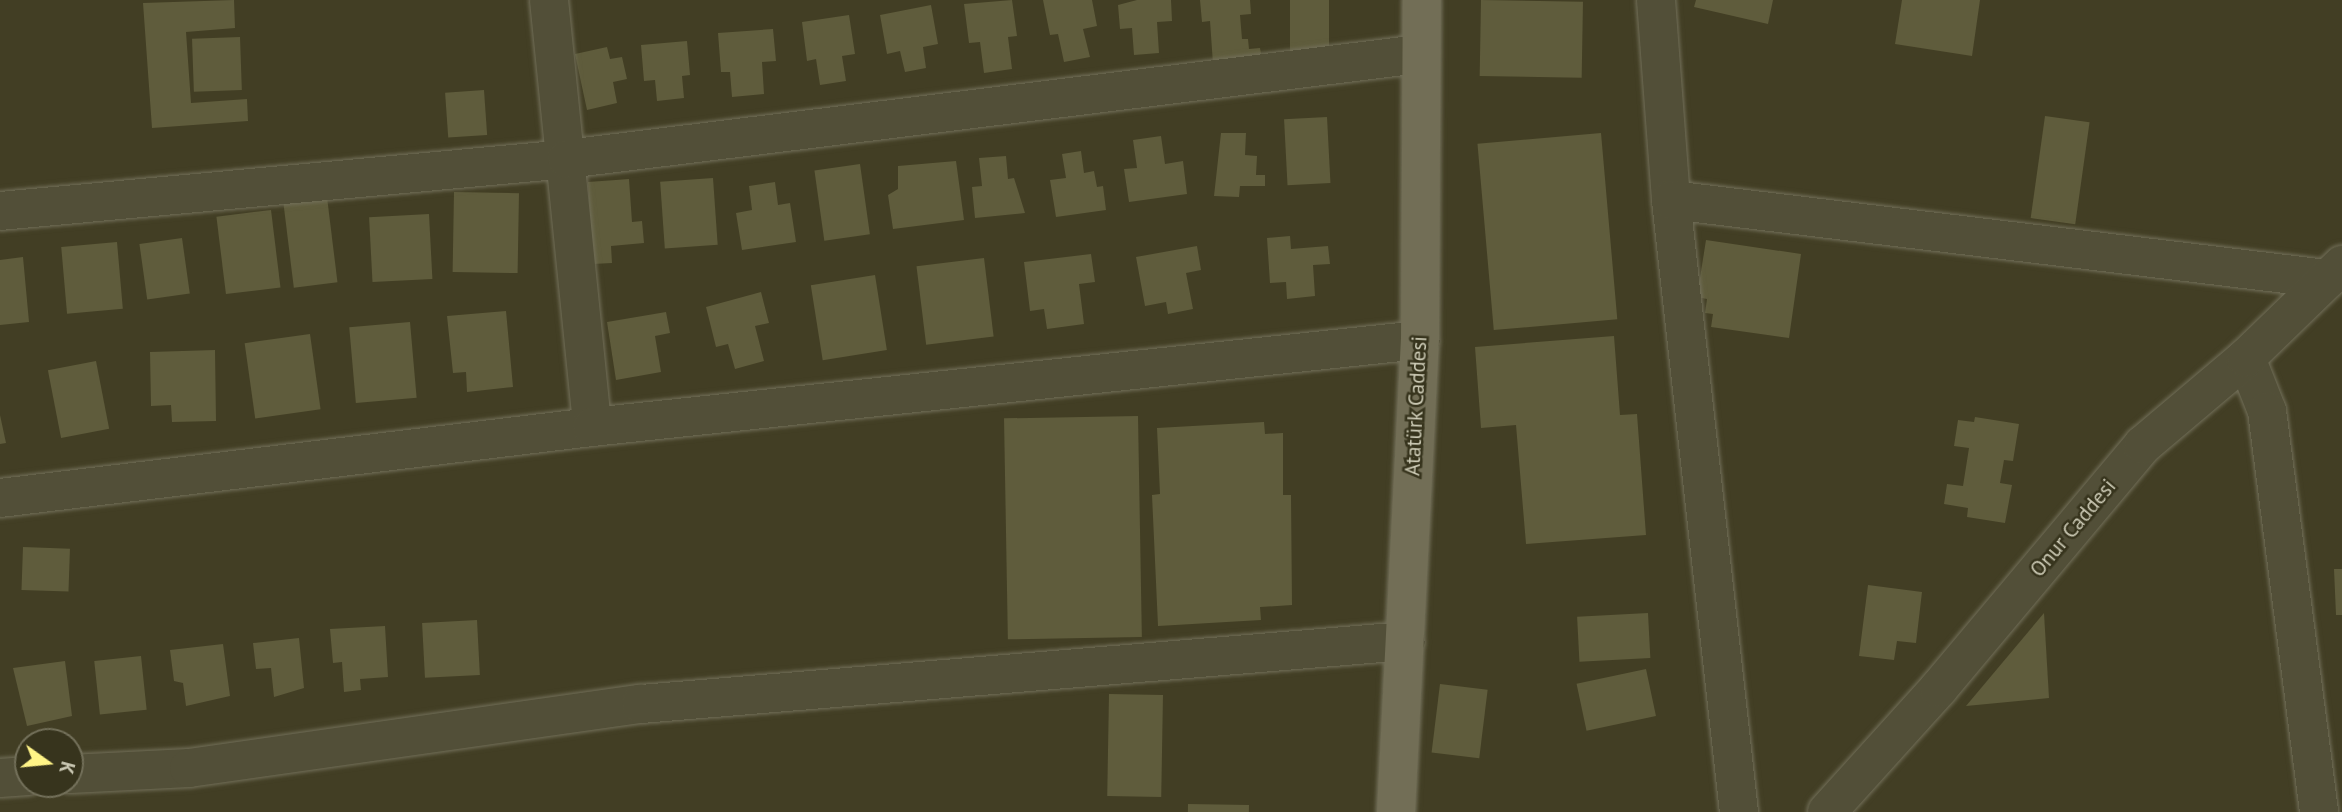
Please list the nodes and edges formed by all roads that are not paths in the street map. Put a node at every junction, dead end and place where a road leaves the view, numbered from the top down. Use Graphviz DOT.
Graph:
graph roads {
  1 [pos="549,0"];
  2 [pos="1422,0"];
  3 [pos="1656,0"];
  4 [pos="1420,54"];
  5 [pos="567,159"];
  6 [pos="1671,200"];
  7 [pos="0,211"];
  8 [pos="2334,272"];
  9 [pos="1420,340"];
  10 [pos="2246,358"];
  11 [pos="592,427"];
  12 [pos="0,498"];
  13 [pos="1405,641"];
  14 [pos="84,773"];
  15 [pos="1396,812"];
  16 [pos="1739,812"];
  17 [pos="1827,812"];
  18 [pos="2319,812"];
  1 -- 5 [label="street"];
  2 -- 4 [label="main road, Atatürk Caddesi"];
  3 -- 6 [label="street"];
  4 -- 5 [label="street"];
  4 -- 9 [label="main road, Atatürk Caddesi"];
  5 -- 7 [label="street"];
  5 -- 11 [label="street"];
  6 -- 8 [label="street"];
  6 -- 16 [label="street"];
  8 -- 10 [label="street, Onur Caddesi"];
  9 -- 11 [label="street"];
  9 -- 13 [label="main road, Atatürk Caddesi"];
  10 -- 17 [label="street, Onur Caddesi"];
  10 -- 18 [label="street"];
  11 -- 12 [label="street"];
  13 -- 14 [label="street"];
  13 -- 15 [label="main road, Atatürk Caddesi"];
}
